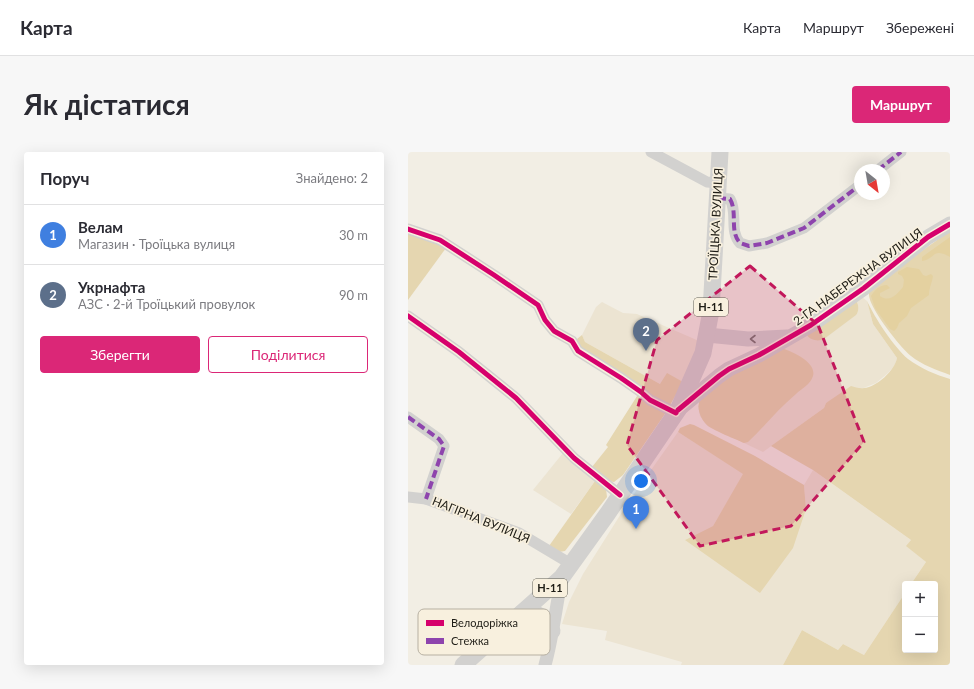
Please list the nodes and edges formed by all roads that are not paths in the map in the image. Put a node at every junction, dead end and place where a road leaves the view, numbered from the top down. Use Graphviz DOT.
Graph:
graph roads {
  1 [pos="652,152"];
  2 [pos="720,152"];
  3 [pos="901,152"];
  4 [pos="886,164"];
  5 [pos="854,189"];
  6 [pos="719,191"];
  7 [pos="950,224"];
  8 [pos="408,229"];
  9 [pos="408,316"];
  10 [pos="707,335"];
  11 [pos="792,336"];
  12 [pos="677,412"];
  13 [pos="408,416"];
  14 [pos="620,495"];
  15 [pos="408,497"];
  16 [pos="426,499"];
  17 [pos="567,570"];
  18 [pos="526,609"];
  19 [pos="550,628"];
  20 [pos="552,631"];
  21 [pos="550,645"];
  22 [pos="474,655"];
  23 [pos="548,655"];
  24 [pos="463,665"];
  25 [pos="545,665"];
  1 -- 6 [label="street"];
  2 -- 6 [label="main road, ТРОЇЦЬКА ВУЛИЦЯ / Н-11"];
  3 -- 4 [label="street"];
  5 -- 6 [label="street"];
  6 -- 10 [label="main road, ТРОЇЦЬКА ВУЛИЦЯ / Н-11"];
  7 -- 11 [label="main road, 2-ГА НАБЕРЕЖНА ВУЛИЦЯ"];
  8 -- 12 [label="street"];
  9 -- 14 [label="street"];
  11 -- 10 [label="main road, 2-ГА НАБЕРЕЖНА ВУЛИЦЯ, one-way"];
  10 -- 12 [label="main road, ТРОЇЦЬКА ВУЛИЦЯ / Н-11"];
  11 -- 12 [label="main road, 2-ГА НАБЕРЕЖНА ВУЛИЦЯ"];
  12 -- 14 [label="main road, ТРОЇЦЬКА ВУЛИЦЯ / Н-11"];
  13 -- 16 [label="street"];
  14 -- 17 [label="main road, ТРОЇЦЬКА ВУЛИЦЯ / Н-11"];
  15 -- 16 [label="street, НАГІРНА ВУЛИЦЯ"];
  16 -- 17 [label="street, НАГІРНА ВУЛИЦЯ"];
  17 -- 18 [label="main road, ТРОЇЦЬКА ВУЛИЦЯ / Н-11"];
  17 -- 20 [label="street"];
  19 -- 20 [label="main road"];
  20 -- 21 [label="street"];
  22 -- 24 [label="main road, ТРОЇЦЬКА ВУЛИЦЯ / Н-11"];
  23 -- 25 [label="street"];
}
